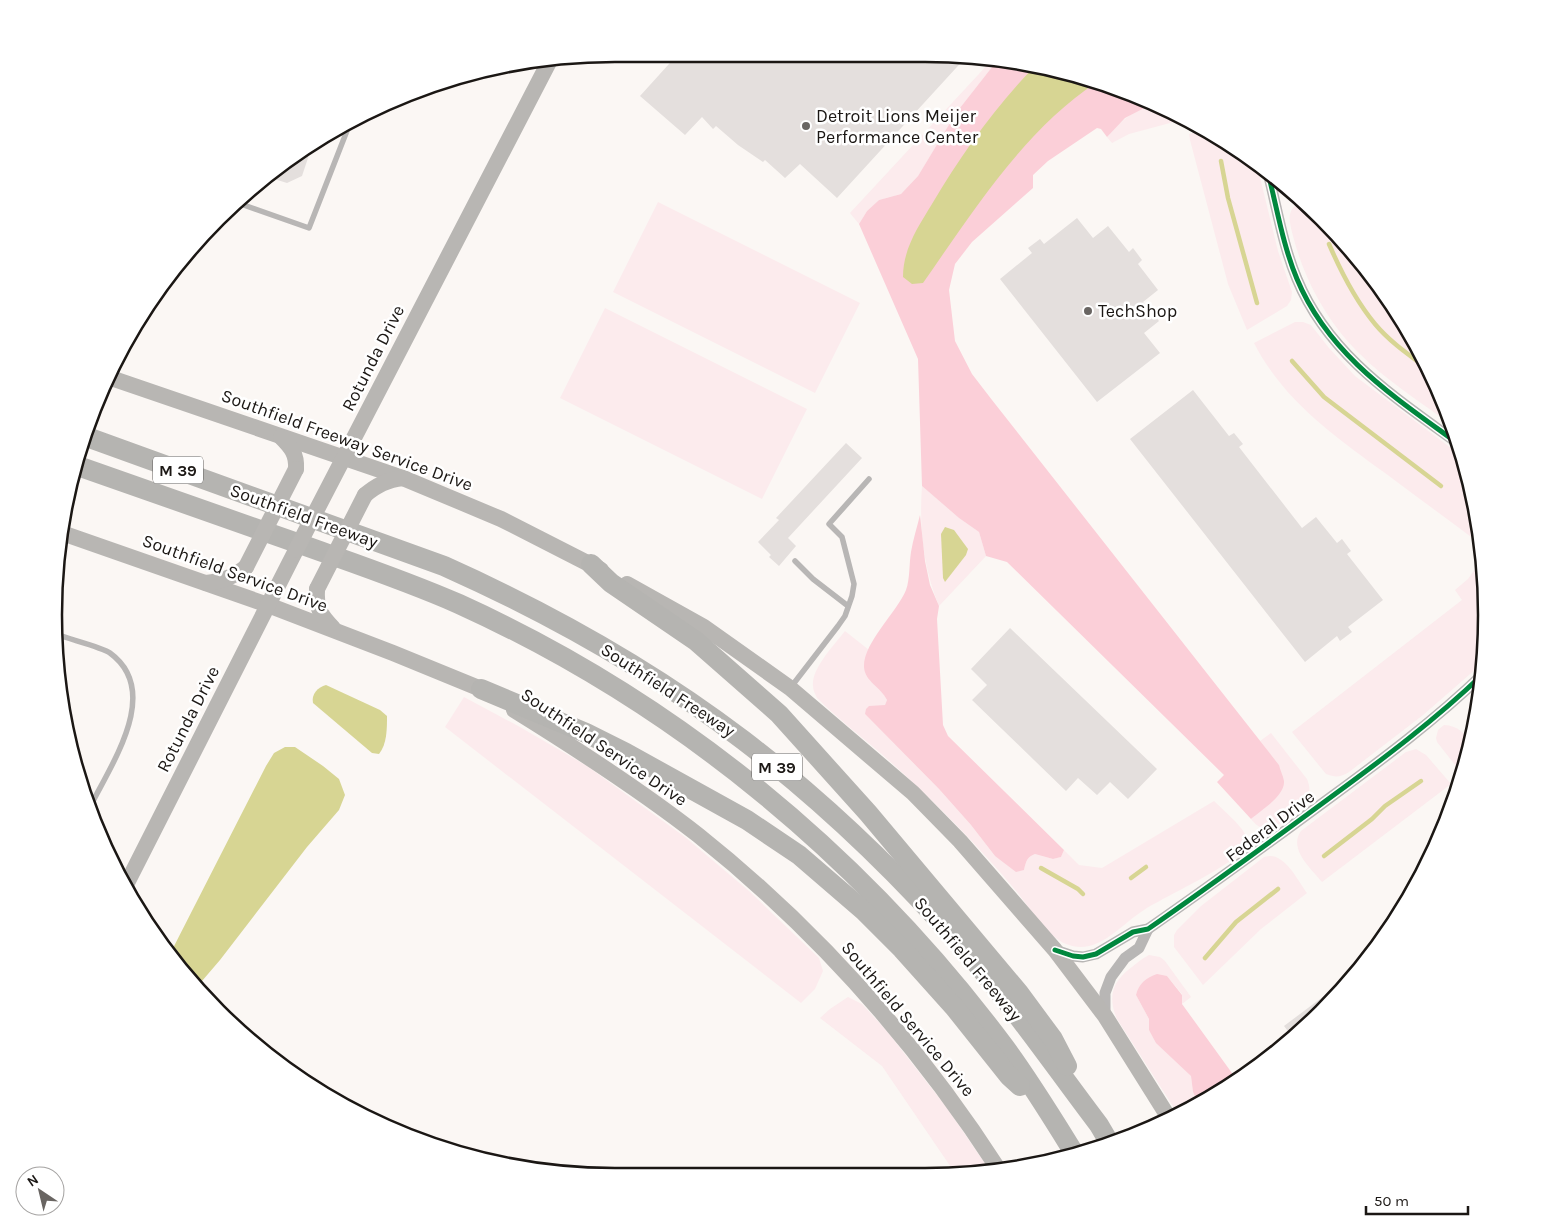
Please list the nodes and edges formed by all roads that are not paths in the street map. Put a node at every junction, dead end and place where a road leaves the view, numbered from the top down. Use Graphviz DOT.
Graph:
graph roads {
  1 [pos="547,67"];
  2 [pos="346,134"];
  3 [pos="1271,184"];
  4 [pos="245,205"];
  5 [pos="116,380"];
  6 [pos="280,436"];
  7 [pos="1448,436"];
  8 [pos="92,439"];
  9 [pos="344,458"];
  10 [pos="82,468"];
  11 [pos="403,478"];
  12 [pos="869,479"];
  13 [pos="68,536"];
  14 [pos="795,561"];
  15 [pos="591,564"];
  16 [pos="204,583"];
  17 [pos="268,605"];
  18 [pos="848,606"];
  19 [pos="336,630"];
  20 [pos="63,637"];
  21 [pos="1475,682"];
  22 [pos="790,688"];
  23 [pos="481,689"];
  24 [pos="94,798"];
  25 [pos="130,878"];
  26 [pos="1148,929"];
  27 [pos="1056,950"];
  28 [pos="1105,1016"];
  29 [pos="1044,1106"];
  30 [pos="1166,1113"];
  31 [pos="1104,1134"];
  32 [pos="1072,1149"];
  33 [pos="995,1164"];
  1 -- 9 [label="main road, Rotunda Drive"];
  2 -- 4 [label="lane"];
  3 -- 7 [label="street"];
  5 -- 6 [label="main road, Southfield Freeway Service Drive"];
  6 -- 9 [label="main road, Southfield Freeway Service Drive"];
  6 -- 16 [label="main road, bridge"];
  8 -- 31 [label="highway, Southfield Freeway / M 39"];
  9 -- 11 [label="main road, Southfield Freeway Service Drive"];
  9 -- 17 [label="main road, Rotunda Drive, bridge"];
  10 -- 29 [label="highway, Southfield Freeway / M 39"];
  11 -- 15 [label="main road, Southfield Freeway Service Drive"];
  11 -- 19 [label="main road, bridge"];
  12 -- 18 [label="lane"];
  13 -- 16 [label="main road, Southfield Service Drive"];
  14 -- 18 [label="lane"];
  15 -- 22 [label="main road, Southfield Freeway Service Drive"];
  15 -- 31 [label="highway"];
  16 -- 17 [label="main road, Southfield Service Drive"];
  17 -- 19 [label="main road, Southfield Service Drive"];
  17 -- 25 [label="main road, Rotunda Drive"];
  18 -- 22 [label="lane"];
  19 -- 23 [label="main road, Southfield Service Drive"];
  20 -- 24 [label="lane"];
  21 -- 26 [label="street, Federal Drive"];
  22 -- 27 [label="main road, Southfield Freeway Service Drive"];
  23 -- 29 [label="highway"];
  23 -- 33 [label="main road, Southfield Service Drive"];
  26 -- 27 [label="street, Federal Drive"];
  26 -- 28 [label="street, Federal Drive"];
  27 -- 28 [label="main road, Southfield Freeway Service Drive"];
  28 -- 30 [label="main road, Southfield Freeway Service Drive"];
  29 -- 32 [label="highway, Southfield Freeway / M 39"];
}
